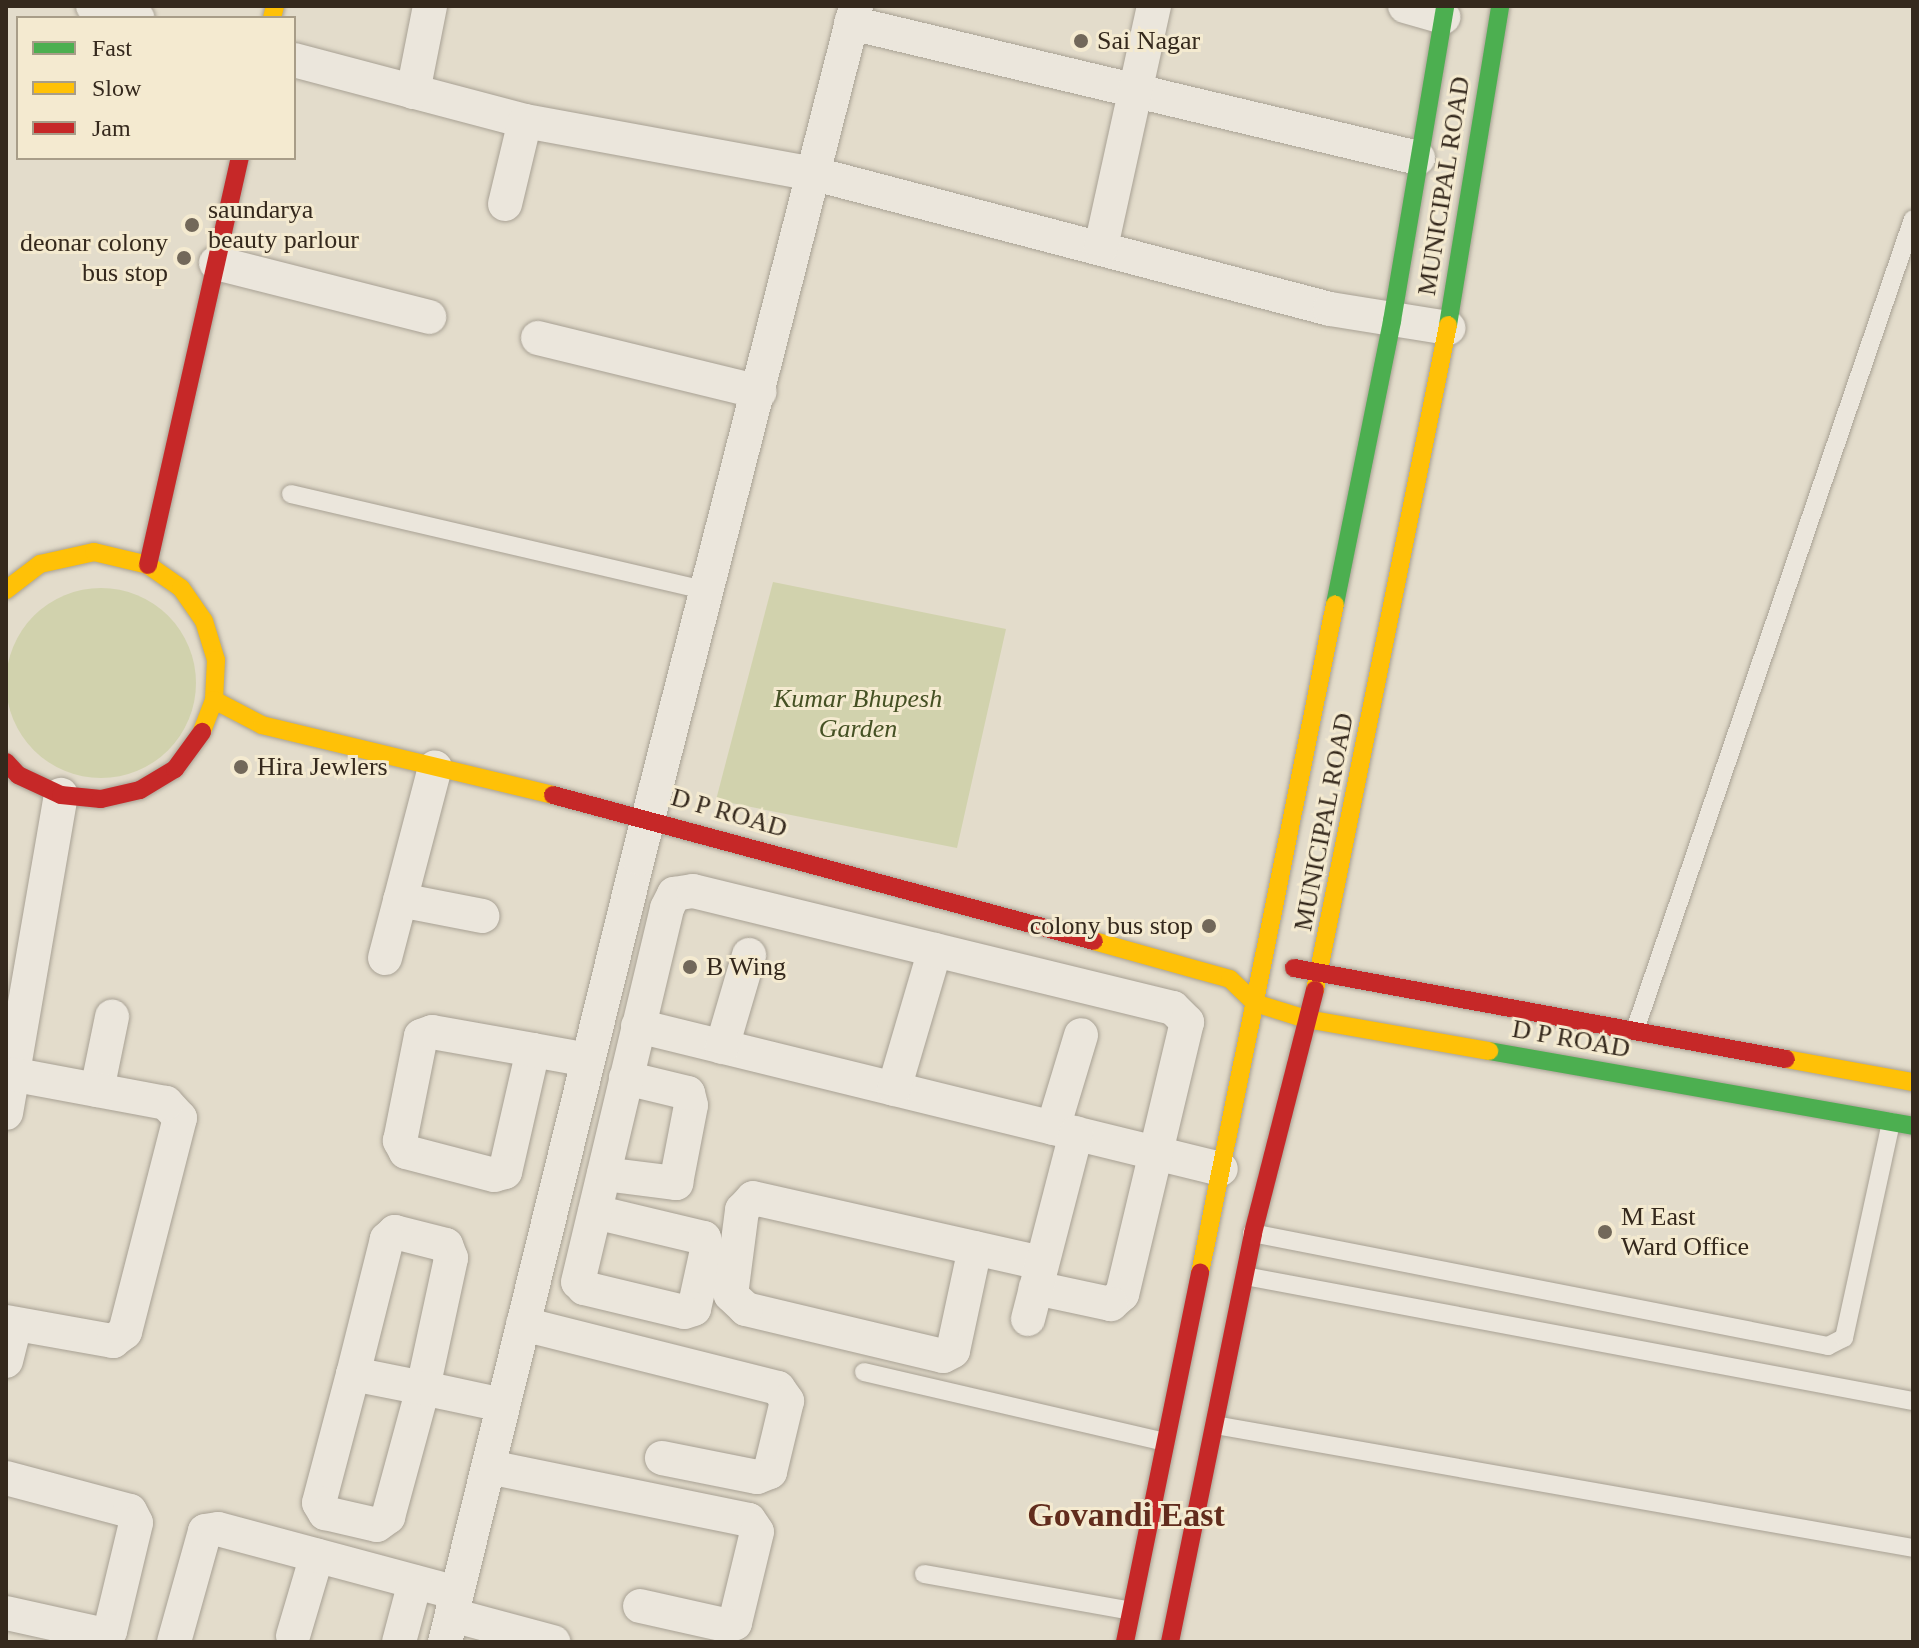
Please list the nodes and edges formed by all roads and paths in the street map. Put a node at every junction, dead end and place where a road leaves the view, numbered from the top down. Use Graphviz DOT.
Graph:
graph roads {
  1 [pos="93,6"];
  2 [pos="430,6"];
  3 [pos="1154,6"];
  4 [pos="1405,6"];
  5 [pos="1500,6"];
  6 [pos="1444,11"];
  7 [pos="853,14"];
  8 [pos="130,16"];
  9 [pos="296,61"];
  10 [pos="413,92"];
  11 [pos="1136,92"];
  12 [pos="525,121"];
  13 [pos="1418,158"];
  14 [pos="240,160"];
  15 [pos="815,174"];
  16 [pos="505,204"];
  17 [pos="1913,219"];
  18 [pos="1101,247"];
  19 [pos="216,263"];
  20 [pos="429,317"];
  21 [pos="1392,321"];
  22 [pos="1448,328"];
  23 [pos="538,338"];
  24 [pos="760,392"];
  25 [pos="291,494"];
  26 [pos="148,565"];
  27 [pos="6,590"];
  28 [pos="707,591"];
  29 [pos="214,700"];
  30 [pos="6,762"];
  31 [pos="435,767"];
  32 [pos="61,795"];
  33 [pos="648,818"];
  34 [pos="400,900"];
  35 [pos="482,916"];
  36 [pos="935,950"];
  37 [pos="749,955"];
  38 [pos="385,958"];
  39 [pos="1264,963"];
  40 [pos="1320,972"];
  41 [pos="1230,979"];
  42 [pos="1255,1003"];
  43 [pos="112,1017"];
  44 [pos="1306,1019"];
  45 [pos="638,1026"];
  46 [pos="1634,1031"];
  47 [pos="1081,1035"];
  48 [pos="722,1047"];
  49 [pos="533,1050"];
  50 [pos="588,1060"];
  51 [pos="16,1075"];
  52 [pos="626,1078"];
  53 [pos="1913,1082"];
  54 [pos="894,1089"];
  55 [pos="97,1090"];
  56 [pos="6,1113"];
  57 [pos="1891,1122"];
  58 [pos="1913,1126"];
  59 [pos="1064,1130"];
  60 [pos="1156,1152"];
  61 [pos="1221,1169"];
  62 [pos="604,1174"];
  63 [pos="595,1212"];
  64 [pos="1232,1229"];
  65 [pos="975,1248"];
  66 [pos="1245,1276"];
  67 [pos="1035,1290"];
  68 [pos="11,1323"];
  69 [pos="523,1324"];
  70 [pos="6,1361"];
  71 [pos="864,1372"];
  72 [pos="353,1374"];
  73 [pos="423,1388"];
  74 [pos="1913,1401"];
  75 [pos="503,1405"];
  76 [pos="1215,1425"];
  77 [pos="1165,1442"];
  78 [pos="662,1458"];
  79 [pos="489,1467"];
  80 [pos="6,1478"];
  81 [pos="1913,1548"];
  82 [pos="317,1555"];
  83 [pos="924,1574"];
  84 [pos="415,1582"];
  85 [pos="640,1606"];
  86 [pos="1131,1611"];
  87 [pos="6,1613"];
  88 [pos="451,1617"];
  89 [pos="486,1634"];
  90 [pos="293,1636"];
  91 [pos="174,1642"];
  92 [pos="399,1642"];
  93 [pos="553,1642"];
  94 [pos="1125,1642"];
  95 [pos="1170,1642"];
  1 -- 8 [label="street"];
  2 -- 10 [label="street"];
  3 -- 11 [label="street"];
  4 -- 6 [label="street"];
  5 -- 22 [label="street, MUNICIPAL ROAD"];
  6 -- 13 [label="street, MUNICIPAL ROAD"];
  7 -- 11 [label="street"];
  7 -- 15 [label="street"];
  9 -- 10 [label="street"];
  10 -- 12 [label="street"];
  11 -- 13 [label="street"];
  11 -- 18 [label="street"];
  12 -- 15 [label="street"];
  12 -- 16 [label="street"];
  13 -- 21 [label="street, MUNICIPAL ROAD"];
  14 -- 19 [label="street"];
  15 -- 18 [label="street"];
  15 -- 24 [label="street"];
  17 -- 46 [label="lane"];
  18 -- 21 [label="street"];
  19 -- 20 [label="street"];
  19 -- 26 [label="street"];
  21 -- 22 [label="street"];
  21 -- 39 [label="street, MUNICIPAL ROAD"];
  22 -- 40 [label="street, MUNICIPAL ROAD"];
  23 -- 24 [label="street"];
  24 -- 28 [label="street"];
  25 -- 28 [label="lane"];
  26 -- 27 [label="street"];
  26 -- 29 [label="street"];
  28 -- 33 [label="street"];
  29 -- 31 [label="street, D P ROAD"];
  29 -- 32 [label="street"];
  30 -- 32 [label="street"];
  31 -- 33 [label="street, D P ROAD"];
  31 -- 34 [label="street"];
  32 -- 51 [label="street"];
  33 -- 41 [label="street, D P ROAD"];
  33 -- 50 [label="street"];
  34 -- 35 [label="street"];
  34 -- 38 [label="street"];
  36 -- 45 [label="street"];
  36 -- 54 [label="street"];
  36 -- 60 [label="street"];
  37 -- 48 [label="street"];
  39 -- 40 [label="street, D P ROAD"];
  39 -- 41 [label="street"];
  39 -- 42 [label="street, MUNICIPAL ROAD"];
  40 -- 44 [label="street, MUNICIPAL ROAD"];
  40 -- 46 [label="street, D P ROAD"];
  41 -- 42 [label="street, D P ROAD"];
  42 -- 44 [label="street, D P ROAD"];
  42 -- 61 [label="street, MUNICIPAL ROAD"];
  43 -- 55 [label="street"];
  44 -- 57 [label="street, D P ROAD"];
  44 -- 64 [label="street, MUNICIPAL ROAD"];
  45 -- 48 [label="street"];
  45 -- 52 [label="street"];
  46 -- 53 [label="street, D P ROAD"];
  47 -- 59 [label="street"];
  48 -- 54 [label="street"];
  49 -- 49 [label="street"];
  49 -- 50 [label="street"];
  50 -- 69 [label="street"];
  51 -- 55 [label="street"];
  51 -- 56 [label="street"];
  52 -- 62 [label="street"];
  52 -- 62 [label="street"];
  54 -- 59 [label="street"];
  55 -- 68 [label="street"];
  57 -- 58 [label="street, D P ROAD"];
  57 -- 64 [label="lane"];
  59 -- 60 [label="street"];
  59 -- 67 [label="street"];
  60 -- 61 [label="street"];
  60 -- 67 [label="street"];
  61 -- 64 [label="street, MUNICIPAL ROAD"];
  62 -- 63 [label="street"];
  64 -- 66 [label="street, MUNICIPAL ROAD"];
  64 -- 77 [label="street, MUNICIPAL ROAD"];
  65 -- 65 [label="street"];
  65 -- 67 [label="street"];
  66 -- 74 [label="lane"];
  66 -- 76 [label="street, MUNICIPAL ROAD"];
  68 -- 70 [label="street"];
  69 -- 75 [label="street"];
  69 -- 78 [label="street"];
  71 -- 77 [label="lane"];
  72 -- 73 [label="street"];
  72 -- 73 [label="street"];
  72 -- 73 [label="street"];
  73 -- 75 [label="street"];
  75 -- 79 [label="street"];
  76 -- 81 [label="lane"];
  76 -- 95 [label="street, MUNICIPAL ROAD"];
  77 -- 86 [label="street, MUNICIPAL ROAD"];
  79 -- 85 [label="street"];
  79 -- 88 [label="street"];
  80 -- 87 [label="street"];
  82 -- 84 [label="street"];
  82 -- 90 [label="street"];
  82 -- 91 [label="street"];
  83 -- 86 [label="lane"];
  84 -- 88 [label="street"];
  84 -- 92 [label="street"];
  86 -- 94 [label="street, MUNICIPAL ROAD"];
  88 -- 89 [label="street"];
  89 -- 93 [label="street"];
}
